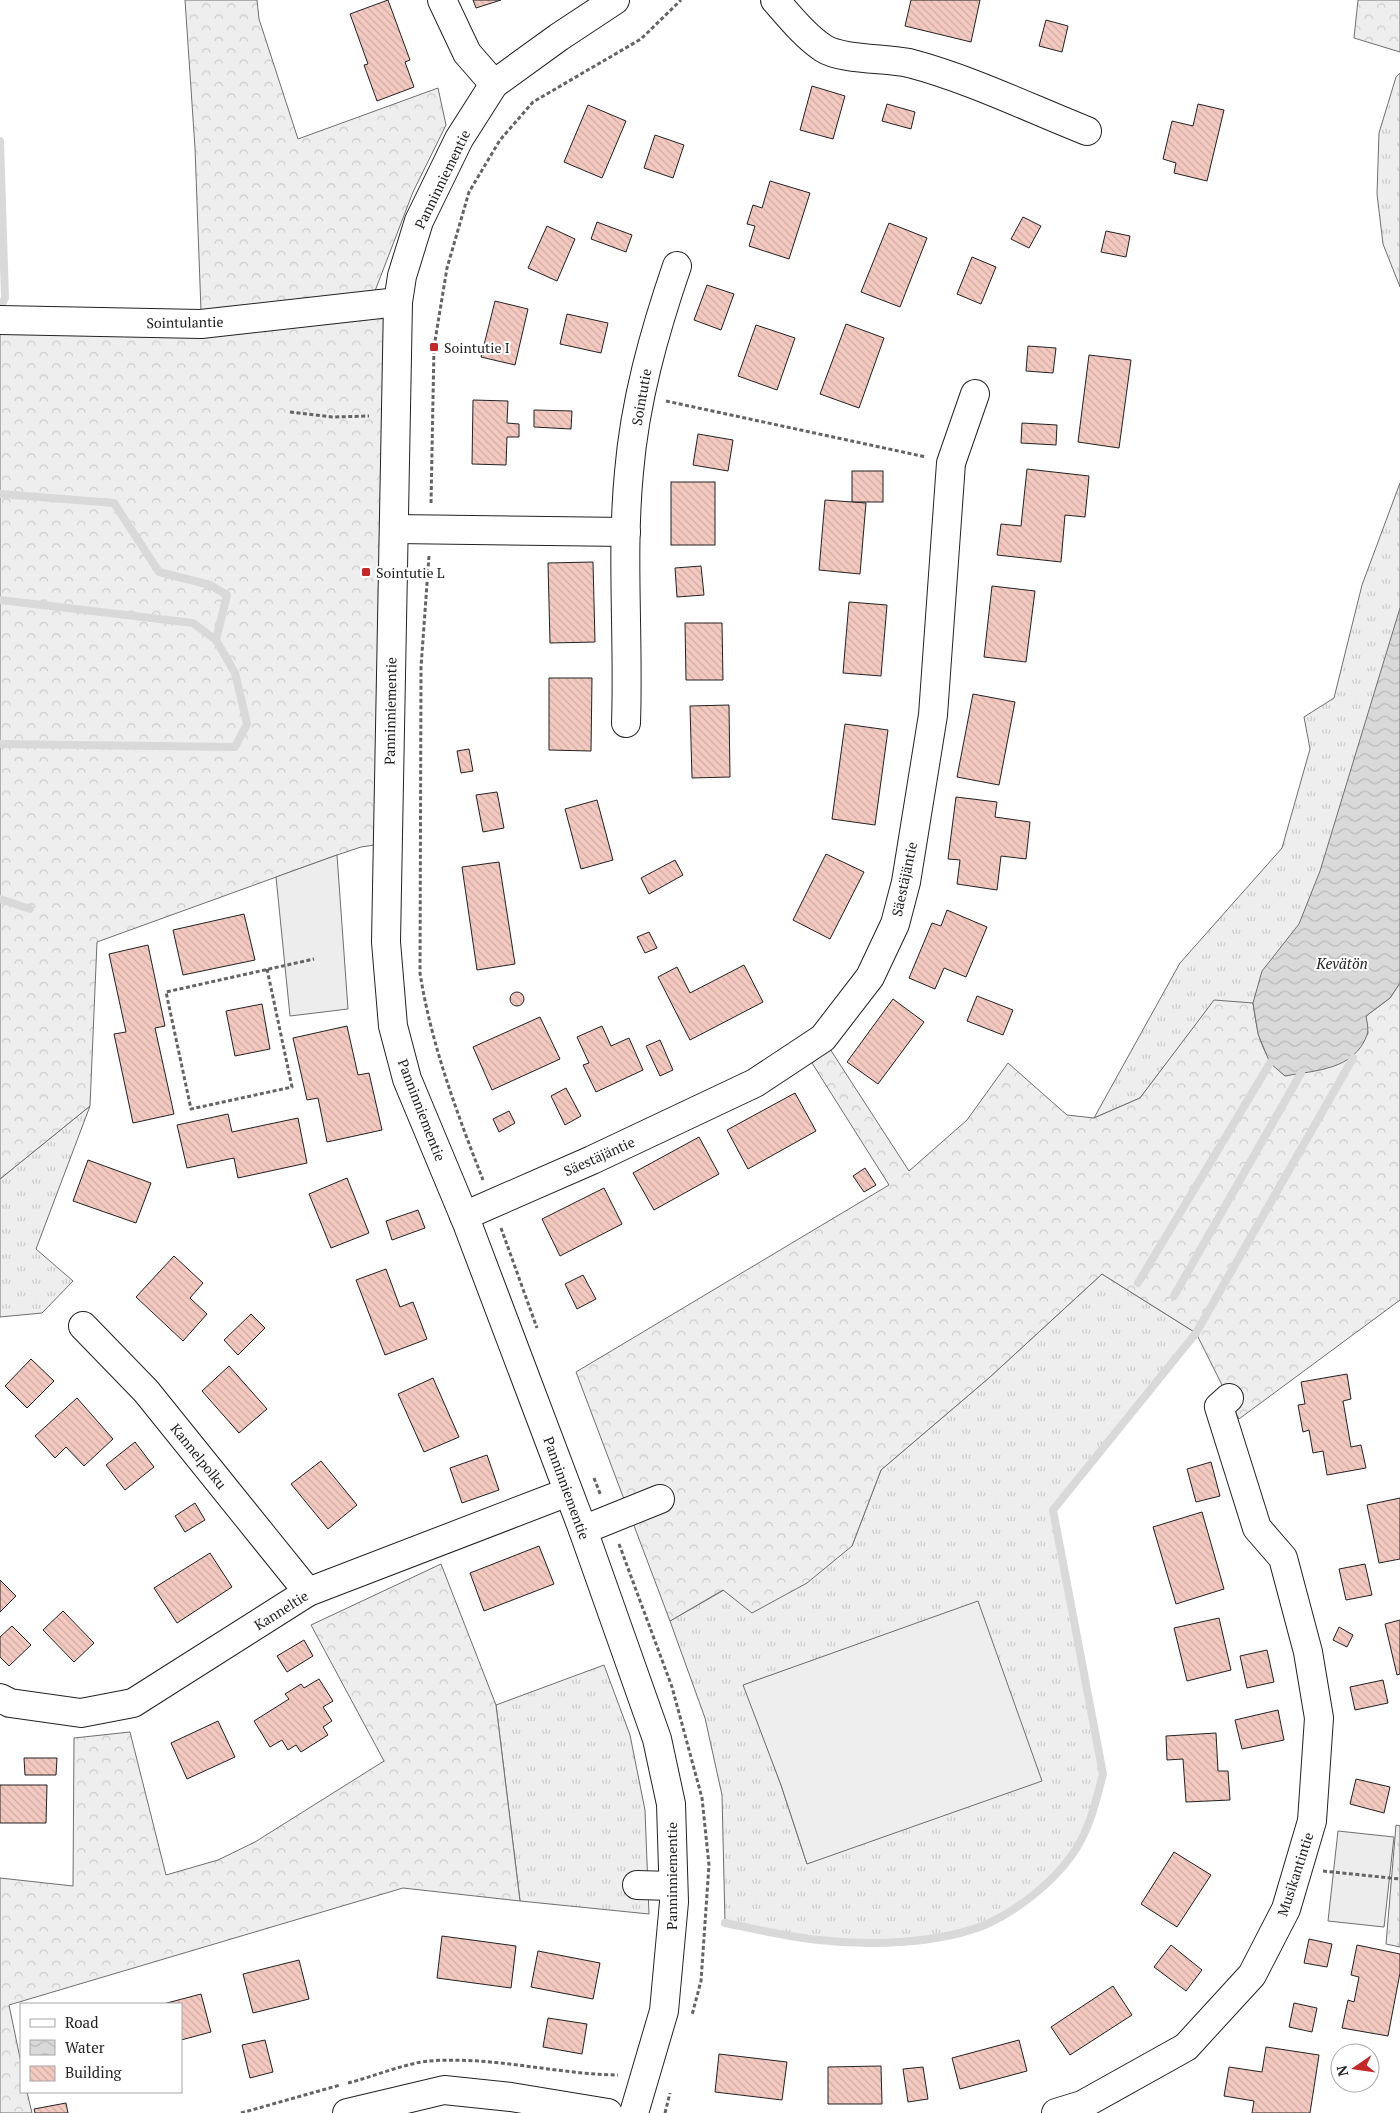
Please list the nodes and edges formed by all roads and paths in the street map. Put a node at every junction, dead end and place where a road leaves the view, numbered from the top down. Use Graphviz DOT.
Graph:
graph roads {
  1 [pos="442,0"];
  2 [pos="615,0"];
  3 [pos="682,0"];
  4 [pos="775,0"];
  5 [pos="494,84"];
  6 [pos="1087,131"];
  7 [pos="677,266"];
  8 [pos="398,302"];
  9 [pos="0,320"];
  10 [pos="976,394"];
  11 [pos="641,396"];
  12 [pos="290,412"];
  13 [pos="397,416"];
  14 [pos="951,463"];
  15 [pos="395,529"];
  16 [pos="432,530"];
  17 [pos="626,532"];
  18 [pos="626,723"];
  19 [pos="314,959"];
  20 [pos="267,969"];
  21 [pos="492,1203"];
  22 [pos="464,1216"];
  23 [pos="83,1326"];
  24 [pos="541,1337"];
  25 [pos="1229,1398"];
  26 [pos="592,1472"];
  27 [pos="568,1492"];
  28 [pos="660,1499"];
  29 [pos="610,1518"];
  30 [pos="583,1530"];
  31 [pos="308,1592"];
  32 [pos="0,1698"];
  33 [pos="1298,1868"];
  34 [pos="1400,1879"];
  35 [pos="637,1885"];
  36 [pos="673,1886"];
  37 [pos="691,2018"];
  38 [pos="671,2090"];
  39 [pos="347,2113"];
  40 [pos="608,2113"];
  41 [pos="634,2113"];
  42 [pos="665,2113"];
  43 [pos="1056,2113"];
  1 -- 5 [label="street"];
  2 -- 5 [label="street, Panninniementie"];
  3 -- 16 [label="path"];
  4 -- 6 [label="street"];
  5 -- 8 [label="street, Panninniementie"];
  7 -- 11 [label="street, Sointutie"];
  8 -- 9 [label="street, Sointulantie"];
  8 -- 13 [label="street, Panninniementie"];
  10 -- 14 [label="street, Säestäjäntie"];
  11 -- 14 [label="path"];
  11 -- 17 [label="street, Sointutie"];
  12 -- 13 [label="path"];
  13 -- 15 [label="street, Panninniementie"];
  14 -- 21 [label="street, Säestäjäntie"];
  15 -- 16 [label="street"];
  15 -- 22 [label="street, Panninniementie"];
  16 -- 17 [label="street"];
  16 -- 21 [label="path"];
  17 -- 18 [label="street, Sointutie"];
  19 -- 20 [label="path"];
  20 -- 20 [label="path"];
  21 -- 22 [label="street, Säestäjäntie"];
  21 -- 24 [label="path"];
  22 -- 27 [label="street, Panninniementie"];
  23 -- 31 [label="street, Kannelpolku"];
  25 -- 33 [label="street, Musikantintie"];
  26 -- 29 [label="path"];
  27 -- 30 [label="street, Panninniementie"];
  27 -- 31 [label="street, Kanneltie"];
  28 -- 29 [label="street"];
  29 -- 30 [label="street"];
  29 -- 37 [label="path"];
  30 -- 36 [label="street, Panninniementie"];
  31 -- 32 [label="street, Kanneltie"];
  33 -- 34 [label="path"];
  33 -- 43 [label="street, Musikantintie"];
  35 -- 36 [label="street"];
  36 -- 41 [label="street, Panninniementie"];
  38 -- 42 [label="path"];
  39 -- 40 [label="street"];
}
